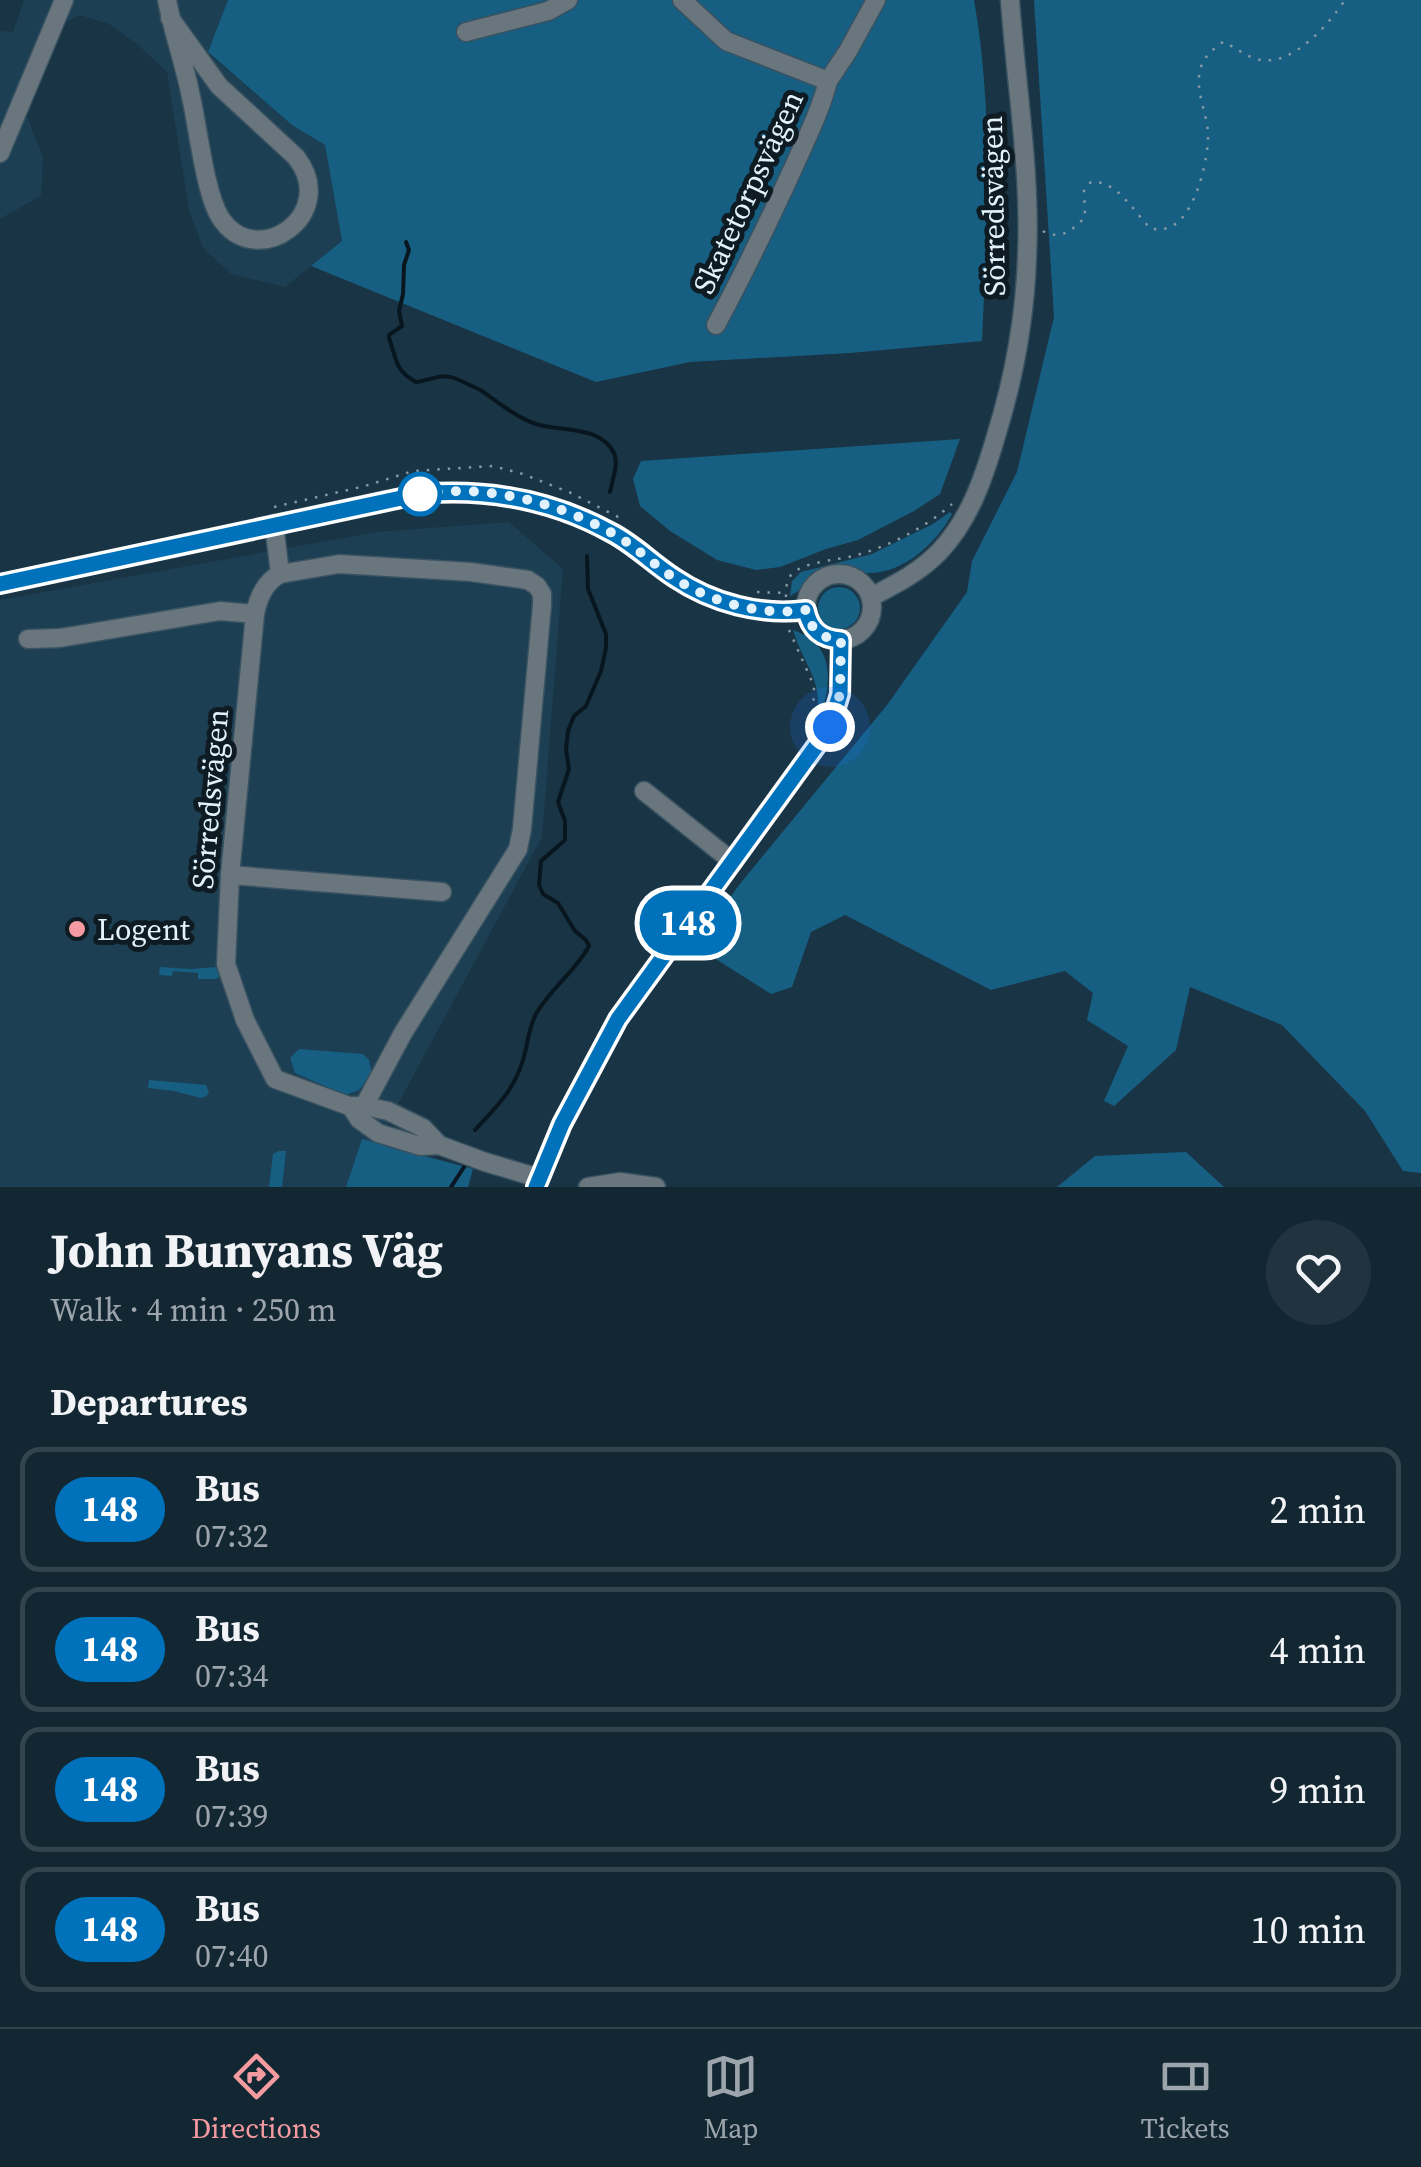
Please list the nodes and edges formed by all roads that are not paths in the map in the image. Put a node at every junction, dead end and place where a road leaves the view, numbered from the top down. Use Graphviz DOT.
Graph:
graph roads {
  1 [pos="64,0"];
  2 [pos="568,0"];
  3 [pos="682,0"];
  4 [pos="876,0"];
  5 [pos="1010,0"];
  6 [pos="169,9"];
  7 [pos="466,32"];
  8 [pos="828,81"];
  9 [pos="5,124"];
  10 [pos="0,154"];
  11 [pos="716,325"];
  12 [pos="274,524"];
  13 [pos="280,570"];
  14 [pos="0,584"];
  15 [pos="871,597"];
  16 [pos="796,612"];
  17 [pos="255,614"];
  18 [pos="28,638"];
  19 [pos="841,640"];
  20 [pos="644,791"];
  21 [pos="733,862"];
  22 [pos="230,875"];
  23 [pos="442,892"];
  24 [pos="357,1110"];
  25 [pos="541,1184"];
  26 [pos="588,1187"];
  27 [pos="656,1187"];
  1 -- 9 [label="street"];
  2 -- 7 [label="street"];
  3 -- 8 [label="street, Skatetorpsvägen"];
  4 -- 8 [label="street, Skatetorpsvägen"];
  5 -- 15 [label="street, Sörredsvägen"];
  6 -- 6 [label="street"];
  8 -- 11 [label="street, Skatetorpsvägen"];
  9 -- 10 [label="street"];
  12 -- 13 [label="street"];
  12 -- 14 [label="street"];
  12 -- 16 [label="street"];
  13 -- 17 [label="street, Sörredsvägen"];
  13 -- 24 [label="street"];
  15 -- 16 [label="street"];
  15 -- 19 [label="street"];
  16 -- 19 [label="street"];
  17 -- 18 [label="street"];
  17 -- 22 [label="street, Sörredsvägen"];
  19 -- 21 [label="street, Sörredsvägen"];
  20 -- 21 [label="street"];
  21 -- 25 [label="street, Sörredsvägen"];
  22 -- 23 [label="street"];
  22 -- 24 [label="street, Sörredsvägen"];
  24 -- 25 [label="street, Sörredsvägen"];
  26 -- 27 [label="street"];
}
